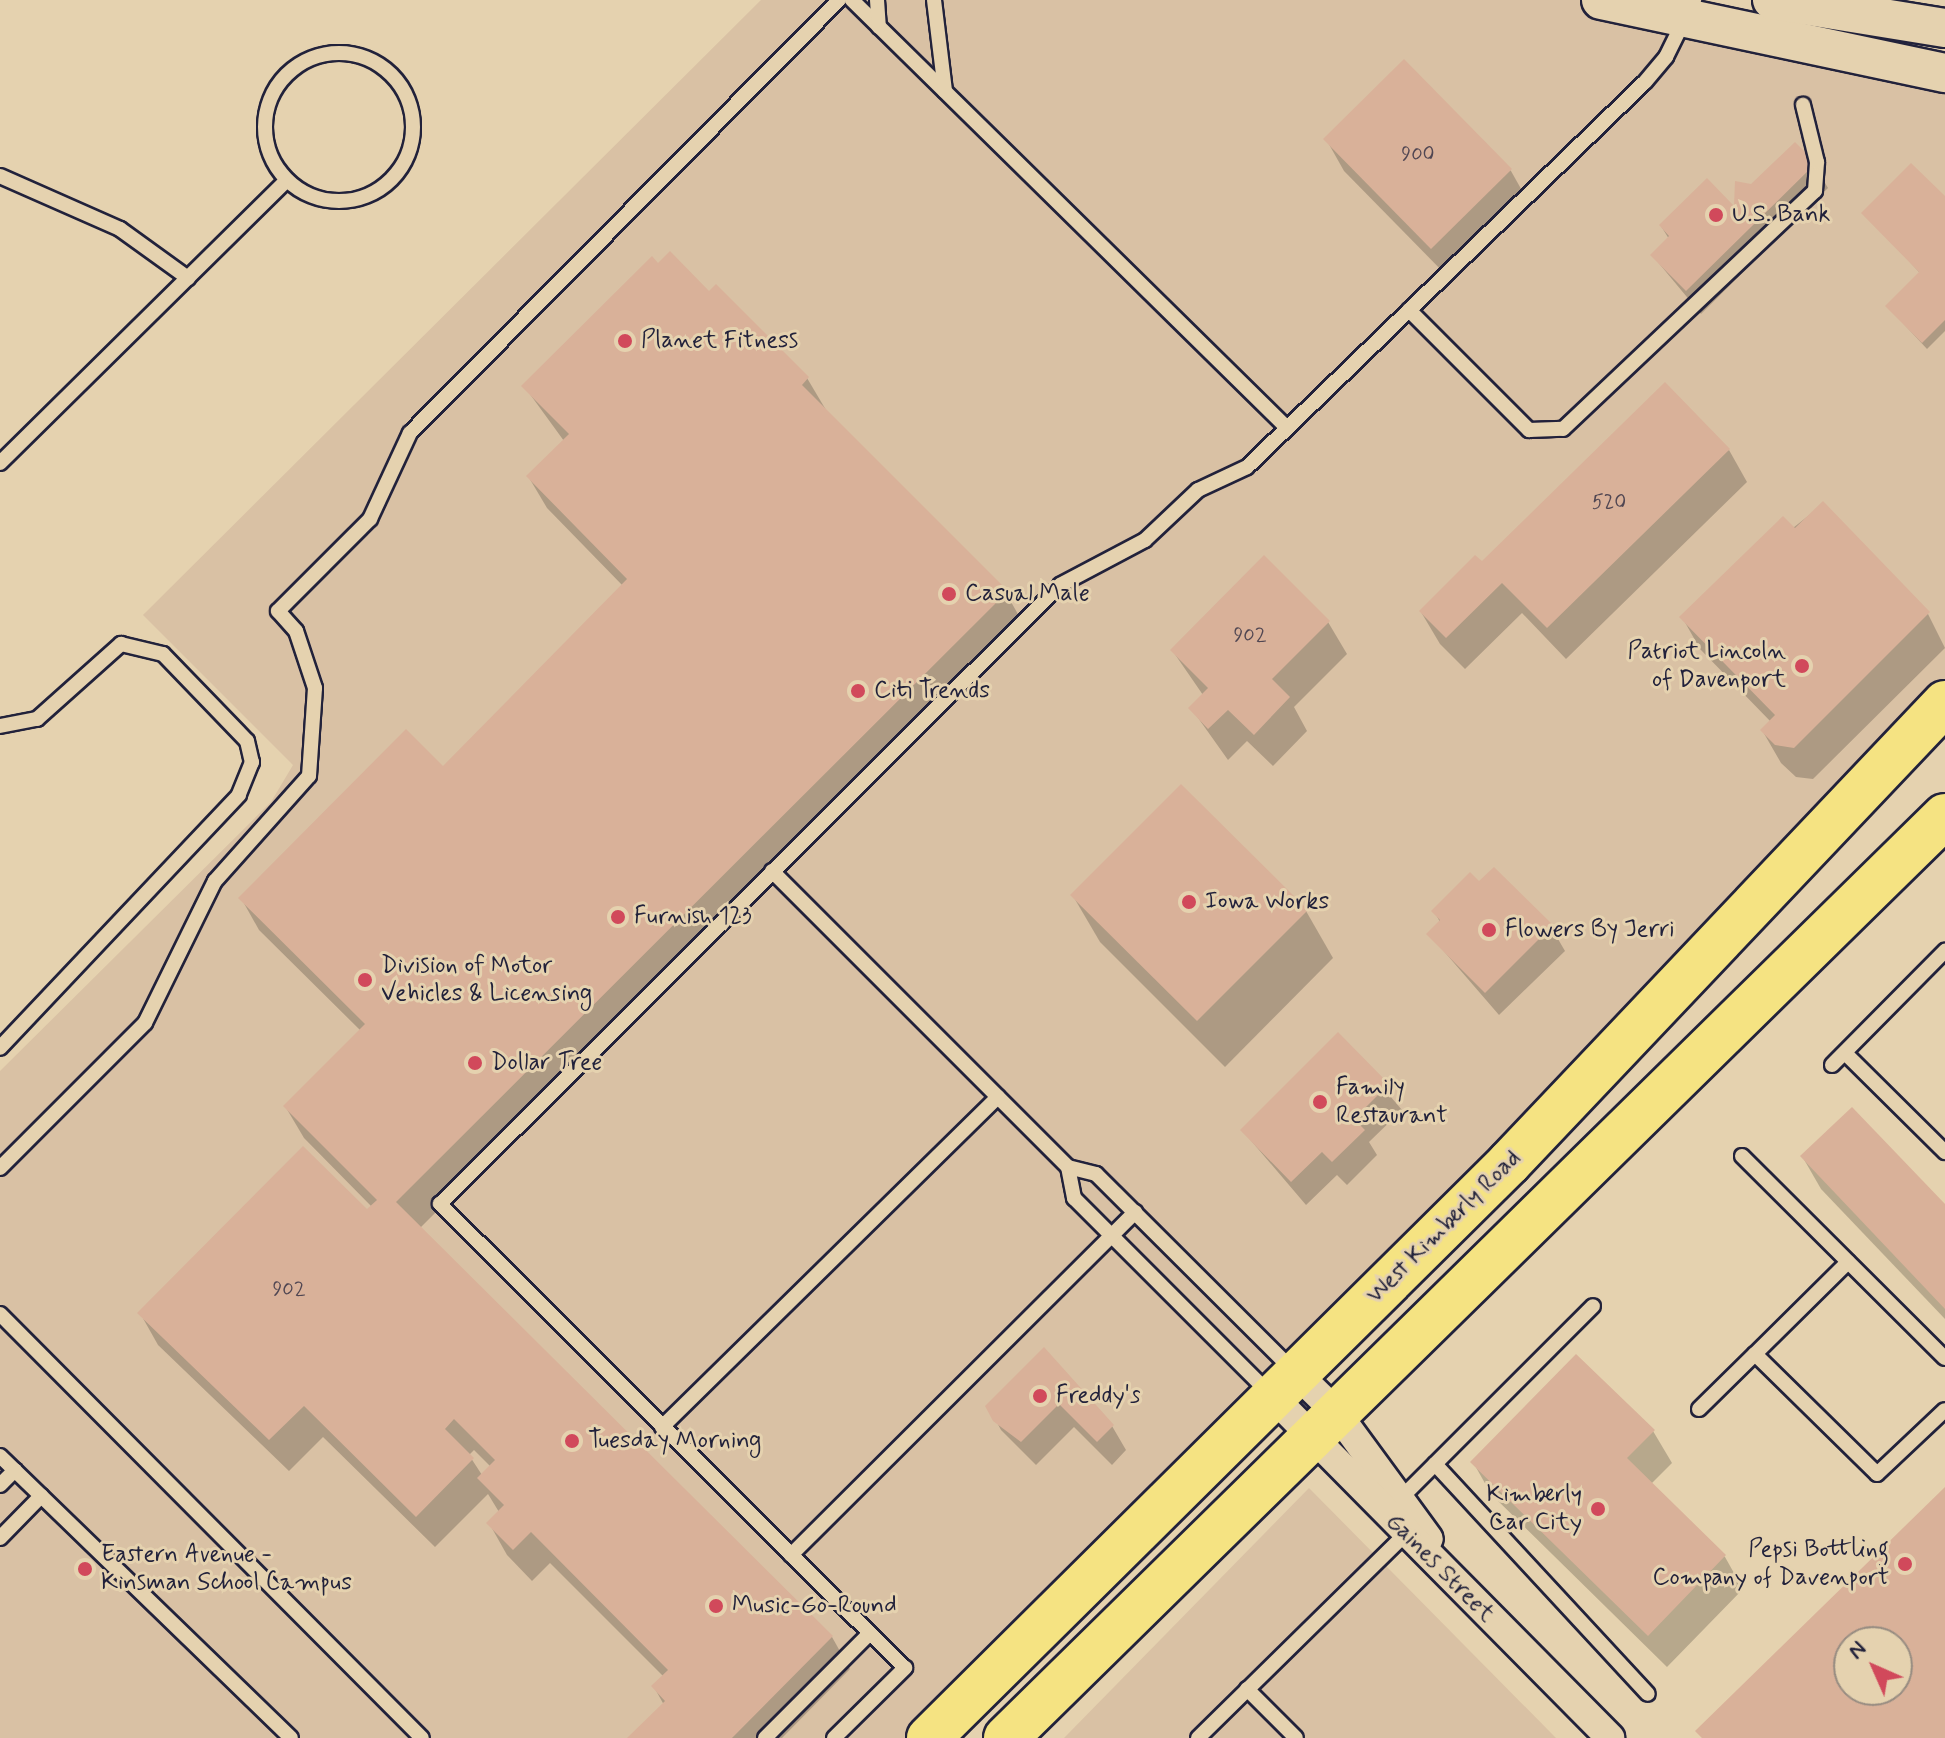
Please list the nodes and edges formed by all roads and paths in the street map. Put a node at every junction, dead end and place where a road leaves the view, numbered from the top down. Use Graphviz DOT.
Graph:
graph roads {
  1 [pos="839,0"];
  2 [pos="852,0"];
  3 [pos="877,0"];
  4 [pos="934,0"];
  5 [pos="1601,0"];
  6 [pos="1772,0"];
  7 [pos="1690,8"];
  8 [pos="879,27"];
  9 [pos="1945,28"];
  10 [pos="1945,73"];
  11 [pos="945,91"];
  12 [pos="1803,105"];
  13 [pos="0,176"];
  14 [pos="287,180"];
  15 [pos="188,278"];
  16 [pos="1409,310"];
  17 [pos="1286,427"];
  18 [pos="0,463"];
  19 [pos="1945,703"];
  20 [pos="0,726"];
  21 [pos="1945,816"];
  22 [pos="772,871"];
  23 [pos="1945,951"];
  24 [pos="0,1048"];
  25 [pos="1845,1053"];
  26 [pos="1832,1065"];
  27 [pos="998,1097"];
  28 [pos="1945,1152"];
  29 [pos="1742,1156"];
  30 [pos="1068,1167"];
  31 [pos="0,1168"];
  32 [pos="1135,1212"];
  33 [pos="1111,1236"];
  34 [pos="1848,1262"];
  35 [pos="1593,1306"];
  36 [pos="0,1314"];
  37 [pos="1755,1354"];
  38 [pos="1945,1358"];
  39 [pos="1284,1385"];
  40 [pos="1699,1409"];
  41 [pos="1945,1410"];
  42 [pos="1323,1424"];
  43 [pos="662,1427"];
  44 [pos="0,1456"];
  45 [pos="1435,1464"];
  46 [pos="15,1470"];
  47 [pos="0,1485"];
  48 [pos="41,1496"];
  49 [pos="1394,1506"];
  50 [pos="1412,1528"];
  51 [pos="0,1538"];
  52 [pos="791,1555"];
  53 [pos="870,1633"];
  54 [pos="1247,1689"];
  55 [pos="1648,1694"];
  56 [pos="291,1738"];
  57 [pos="422,1738"];
  58 [pos="765,1738"];
  59 [pos="834,1738"];
  60 [pos="929,1738"];
  61 [pos="1006,1738"];
  62 [pos="1198,1738"];
  63 [pos="1296,1738"];
  64 [pos="1610,1738"];
  1 -- 31 [label="lane"];
  2 -- 8 [label="lane"];
  3 -- 8 [label="lane"];
  4 -- 11 [label="lane"];
  5 -- 7 [label="main road"];
  6 -- 9 [label="main road"];
  7 -- 10 [label="main road"];
  7 -- 16 [label="lane"];
  8 -- 11 [label="lane"];
  11 -- 17 [label="lane"];
  12 -- 16 [label="lane"];
  13 -- 15 [label="lane"];
  14 -- 14 [label="lane"];
  14 -- 15 [label="lane"];
  15 -- 18 [label="lane"];
  16 -- 17 [label="lane"];
  17 -- 22 [label="lane"];
  19 -- 39 [label="main road, West Kimberly Road"];
  20 -- 24 [label="lane"];
  21 -- 42 [label="main road"];
  22 -- 27 [label="lane"];
  22 -- 43 [label="lane"];
  23 -- 25 [label="lane"];
  25 -- 26 [label="lane"];
  25 -- 28 [label="lane"];
  27 -- 30 [label="lane"];
  27 -- 43 [label="lane"];
  29 -- 34 [label="lane"];
  30 -- 32 [label="lane"];
  30 -- 33 [label="lane"];
  32 -- 33 [label="lane"];
  32 -- 39 [label="lane"];
  33 -- 39 [label="lane"];
  33 -- 52 [label="lane"];
  34 -- 37 [label="lane"];
  34 -- 38 [label="lane"];
  35 -- 45 [label="lane"];
  36 -- 57 [label="lane"];
  37 -- 40 [label="lane"];
  37 -- 41 [label="lane"];
  39 -- 42 [label="street, Gaines Street"];
  39 -- 60 [label="main road, West Kimberly Road"];
  42 -- 49 [label="street, Gaines Street"];
  42 -- 61 [label="main road"];
  43 -- 52 [label="lane"];
  44 -- 46 [label="lane"];
  45 -- 49 [label="lane"];
  45 -- 55 [label="lane"];
  46 -- 47 [label="lane"];
  46 -- 48 [label="lane"];
  48 -- 51 [label="lane"];
  48 -- 56 [label="lane"];
  49 -- 50 [label="street, Gaines Street"];
  50 -- 54 [label="lane"];
  50 -- 64 [label="street, Gaines Street"];
  52 -- 53 [label="lane"];
  53 -- 58 [label="lane"];
  53 -- 59 [label="lane"];
  54 -- 62 [label="lane"];
  54 -- 63 [label="lane"];
}
